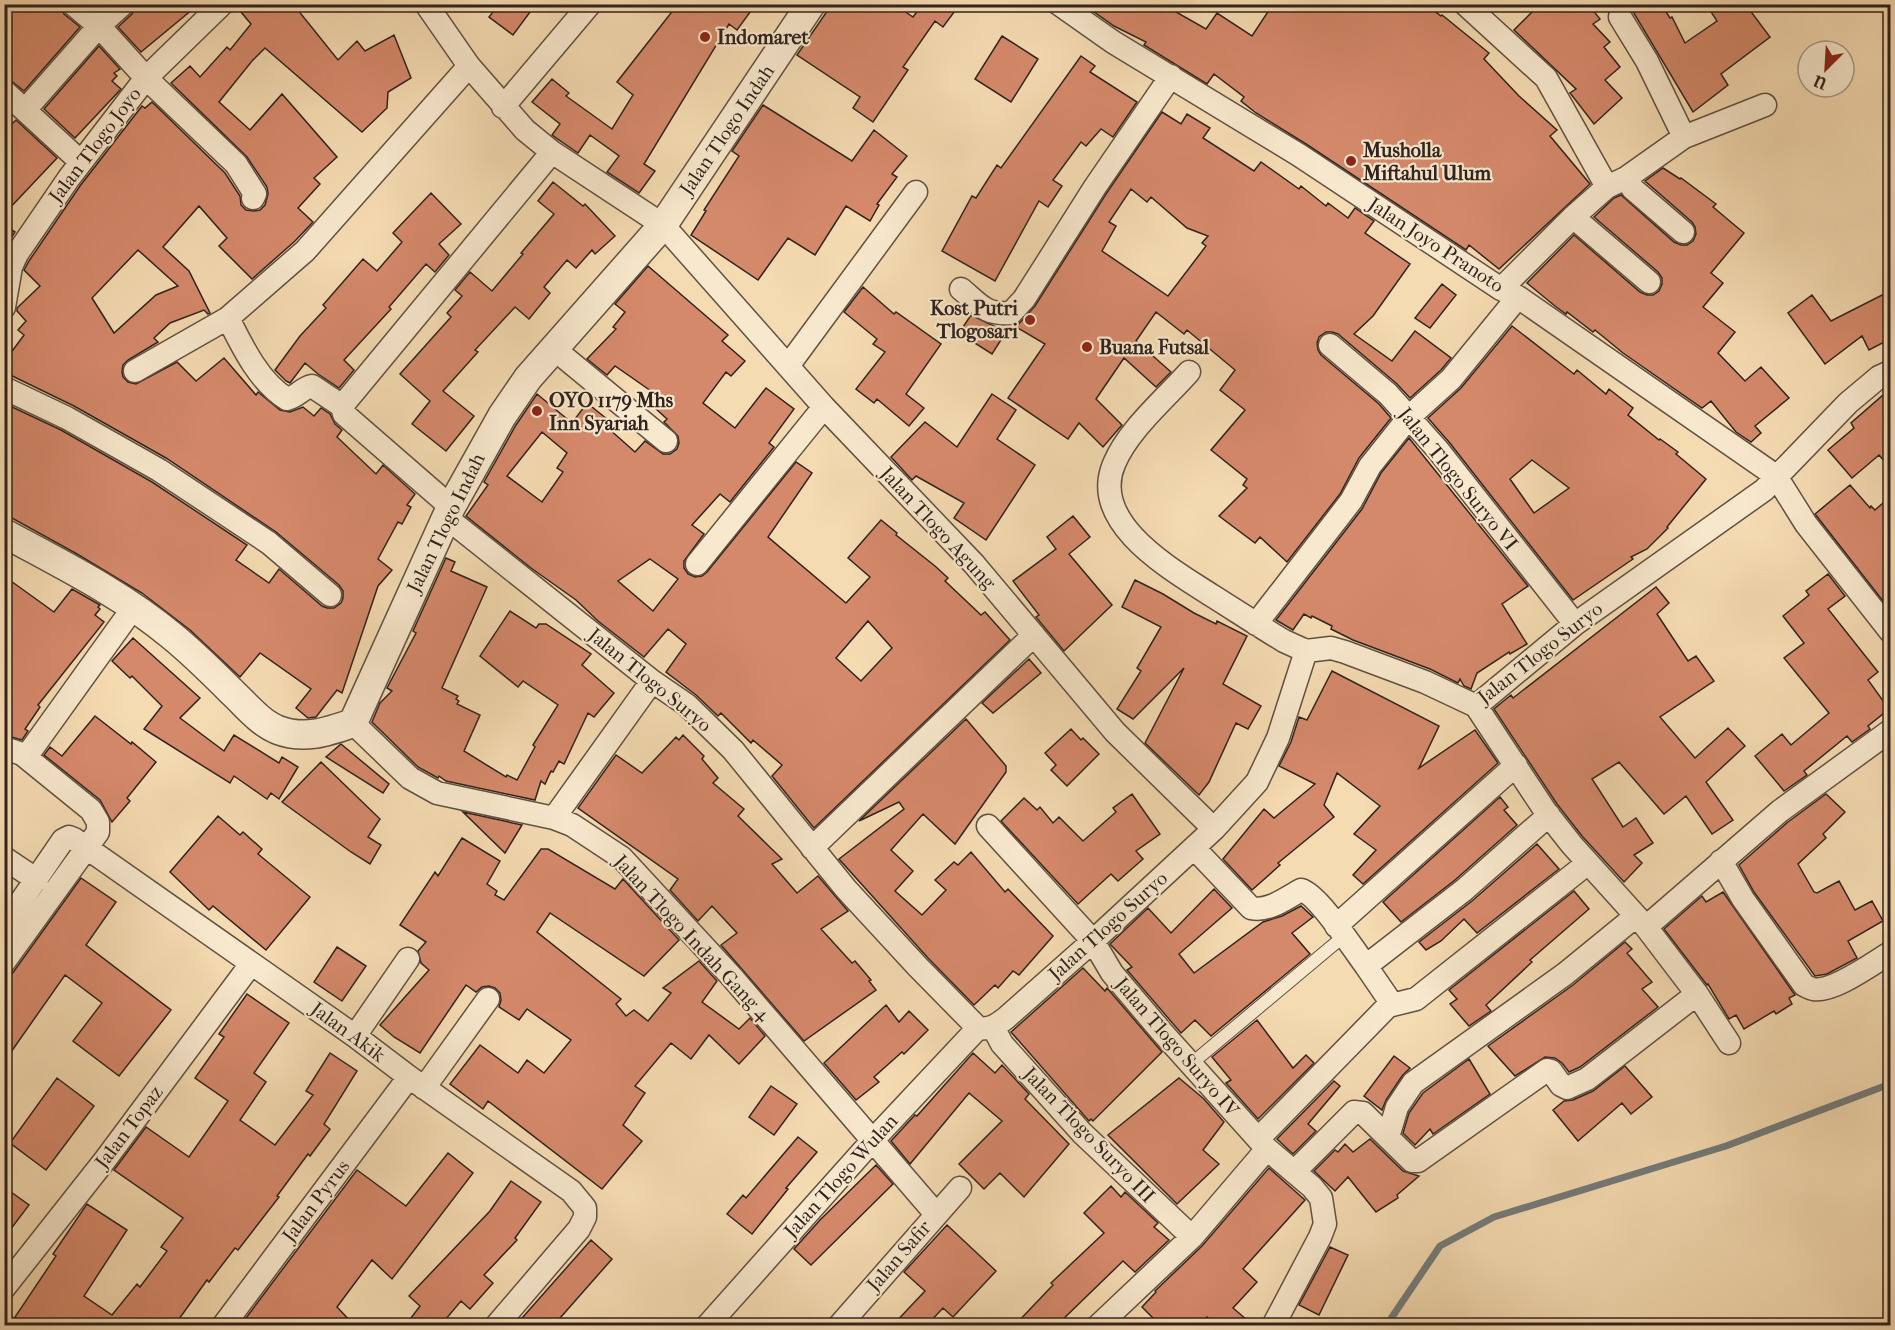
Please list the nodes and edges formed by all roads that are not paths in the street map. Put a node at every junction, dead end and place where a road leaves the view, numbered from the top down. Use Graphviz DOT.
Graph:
graph roads {
  1 [pos="73,4"];
  2 [pos="123,4"];
  3 [pos="222,4"];
  4 [pos="590,4"];
  5 [pos="811,4"];
  6 [pos="1059,4"];
  7 [pos="1469,6"];
  8 [pos="428,7"];
  9 [pos="1620,17"];
  10 [pos="99,26"];
  11 [pos="469,66"];
  12 [pos="1170,76"];
  13 [pos="146,78"];
  14 [pos="4,91"];
  15 [pos="1765,105"];
  16 [pos="503,107"];
  17 [pos="25,110"];
  18 [pos="1684,137"];
  19 [pos="552,152"];
  20 [pos="81,162"];
  21 [pos="1617,182"];
  22 [pos="916,192"];
  23 [pos="253,198"];
  24 [pos="1573,217"];
  25 [pos="663,225"];
  26 [pos="1683,232"];
  27 [pos="1649,282"];
  28 [pos="961,289"];
  29 [pos="1510,293"];
  30 [pos="4,307"];
  31 [pos="228,318"];
  32 [pos="1330,345"];
  33 [pos="553,348"];
  34 [pos="788,366"];
  35 [pos="135,371"];
  36 [pos="1189,372"];
  37 [pos="1890,372"];
  38 [pos="4,388"];
  39 [pos="342,406"];
  40 [pos="824,407"];
  41 [pos="1409,417"];
  42 [pos="666,441"];
  43 [pos="1776,476"];
  44 [pos="449,513"];
  45 [pos="4,533"];
  46 [pos="697,564"];
  47 [pos="330,595"];
  48 [pos="133,608"];
  49 [pos="1256,624"];
  50 [pos="1575,624"];
  51 [pos="1890,631"];
  52 [pos="1034,635"];
  53 [pos="1306,651"];
  54 [pos="652,681"];
  55 [pos="1476,706"];
  56 [pos="353,723"];
  57 [pos="1890,731"];
  58 [pos="4,748"];
  59 [pos="26,757"];
  60 [pos="1516,765"];
  61 [pos="1549,815"];
  62 [pos="554,818"];
  63 [pos="988,826"];
  64 [pos="1214,829"];
  65 [pos="88,848"];
  66 [pos="812,848"];
  67 [pos="1194,848"];
  68 [pos="4,858"];
  69 [pos="1721,861"];
  70 [pos="1588,863"];
  71 [pos="37,880"];
  72 [pos="1641,922"];
  73 [pos="4,926"];
  74 [pos="1340,931"];
  75 [pos="1093,941"];
  76 [pos="1890,953"];
  77 [pos="408,958"];
  78 [pos="4,962"];
  79 [pos="251,964"];
  80 [pos="1366,966"];
  81 [pos="1697,994"];
  82 [pos="488,999"];
  83 [pos="1392,1004"];
  84 [pos="985,1028"];
  85 [pos="355,1036"];
  86 [pos="1730,1043"];
  87 [pos="1191,1064"];
  88 [pos="417,1083"];
  89 [pos="1388,1137"];
  90 [pos="873,1140"];
  91 [pos="1262,1144"];
  92 [pos="1294,1172"];
  93 [pos="960,1188"];
  94 [pos="936,1214"];
  95 [pos="1192,1237"];
  96 [pos="4,1288"];
  97 [pos="223,1326"];
  98 [pos="496,1326"];
  99 [pos="707,1326"];
  100 [pos="838,1326"];
  101 [pos="1098,1326"];
  102 [pos="1273,1326"];
  1 -- 10 [label="street"];
  2 -- 10 [label="street"];
  3 -- 13 [label="street, Jalan Tlogo Joyo"];
  4 -- 16 [label="street"];
  5 -- 25 [label="street, Jalan Tlogo Indah"];
  6 -- 12 [label="street, Jalan Joyo Pranoto"];
  7 -- 21 [label="street"];
  8 -- 11 [label="street, Jalan Tlogo Agung"];
  9 -- 18 [label="street"];
  10 -- 13 [label="street"];
  10 -- 17 [label="street"];
  11 -- 16 [label="street, Jalan Tlogo Agung"];
  11 -- 31 [label="street"];
  12 -- 28 [label="street"];
  12 -- 29 [label="street, Jalan Joyo Pranoto"];
  13 -- 20 [label="street, Jalan Tlogo Joyo"];
  13 -- 23 [label="street"];
  14 -- 17 [label="street"];
  15 -- 18 [label="street"];
  16 -- 19 [label="street, Jalan Tlogo Agung"];
  17 -- 20 [label="street"];
  18 -- 21 [label="street"];
  19 -- 25 [label="street, Jalan Tlogo Agung"];
  19 -- 39 [label="street"];
  20 -- 30 [label="street, Jalan Tlogo Joyo"];
  21 -- 24 [label="street"];
  21 -- 26 [label="street"];
  22 -- 34 [label="street"];
  24 -- 27 [label="street"];
  24 -- 29 [label="street"];
  25 -- 33 [label="street, Jalan Tlogo Indah"];
  25 -- 34 [label="street, Jalan Tlogo Agung"];
  29 -- 41 [label="street"];
  29 -- 43 [label="street, Jalan Joyo Pranoto"];
  31 -- 35 [label="street"];
  31 -- 39 [label="street, Jalan Tlogo Suryo"];
  32 -- 41 [label="street, Jalan Tlogo Suryo VI"];
  33 -- 42 [label="street"];
  33 -- 44 [label="street, Jalan Tlogo Indah"];
  34 -- 40 [label="street, Jalan Tlogo Agung"];
  36 -- 49 [label="street"];
  37 -- 43 [label="street, Jalan Tlogo Suryo"];
  38 -- 47 [label="street"];
  39 -- 44 [label="street, Jalan Tlogo Suryo"];
  40 -- 46 [label="street"];
  40 -- 52 [label="street, Jalan Tlogo Agung"];
  41 -- 49 [label="street"];
  41 -- 50 [label="street, Jalan Tlogo Suryo VI"];
  43 -- 50 [label="street, Jalan Tlogo Suryo"];
  43 -- 51 [label="street"];
  44 -- 54 [label="street, Jalan Tlogo Suryo"];
  44 -- 56 [label="street, Jalan Tlogo Indah"];
  45 -- 48 [label="street"];
  48 -- 56 [label="street"];
  48 -- 59 [label="street"];
  49 -- 53 [label="street"];
  50 -- 55 [label="street, Jalan Tlogo Suryo"];
  52 -- 64 [label="street, Jalan Tlogo Agung"];
  52 -- 66 [label="street"];
  53 -- 55 [label="street, Jalan Tlogo Suryo"];
  53 -- 64 [label="street, Jalan Tlogo Suryo"];
  54 -- 62 [label="street"];
  54 -- 66 [label="street, Jalan Tlogo Suryo"];
  55 -- 60 [label="street"];
  56 -- 62 [label="street, Jalan Tlogo Indah Gang 4"];
  57 -- 69 [label="street"];
  58 -- 59 [label="street"];
  59 -- 65 [label="street"];
  60 -- 61 [label="street"];
  60 -- 74 [label="street"];
  61 -- 70 [label="street"];
  61 -- 80 [label="street"];
  62 -- 90 [label="street, Jalan Tlogo Indah Gang 4"];
  63 -- 75 [label="street, Jalan Tlogo Suryo IV"];
  64 -- 67 [label="street, Jalan Tlogo Suryo"];
  65 -- 71 [label="street"];
  65 -- 78 [label="street"];
  65 -- 79 [label="street, Jalan Akik"];
  66 -- 84 [label="street, Jalan Tlogo Suryo"];
  67 -- 74 [label="street"];
  67 -- 75 [label="street, Jalan Tlogo Suryo"];
  68 -- 71 [label="street"];
  69 -- 72 [label="street"];
  69 -- 76 [label="street"];
  70 -- 72 [label="street"];
  70 -- 83 [label="street"];
  71 -- 73 [label="street"];
  72 -- 81 [label="street"];
  72 -- 89 [label="street"];
  74 -- 80 [label="street"];
  74 -- 87 [label="lane"];
  75 -- 84 [label="street, Jalan Tlogo Suryo"];
  75 -- 87 [label="street, Jalan Tlogo Suryo IV"];
  77 -- 85 [label="street"];
  79 -- 85 [label="street, Jalan Akik"];
  79 -- 96 [label="street, Jalan Topaz"];
  80 -- 83 [label="street"];
  81 -- 86 [label="street"];
  81 -- 89 [label="street"];
  82 -- 88 [label="street, Jalan Pyrus"];
  83 -- 91 [label="street"];
  84 -- 90 [label="street, Jalan Tlogo Wulan"];
  84 -- 95 [label="street, Jalan Tlogo Suryo III"];
  85 -- 88 [label="street, Jalan Akik"];
  87 -- 91 [label="street, Jalan Tlogo Suryo IV"];
  88 -- 97 [label="street, Jalan Pyrus"];
  88 -- 98 [label="street, Jalan Akik"];
  89 -- 92 [label="street"];
  90 -- 94 [label="street, Jalan Tlogo Indah Gang 4"];
  90 -- 99 [label="street, Jalan Tlogo Wulan"];
  91 -- 92 [label="street, Jalan Tlogo Suryo IV"];
  91 -- 95 [label="street"];
  92 -- 102 [label="street, Jalan Tlogo Suryo IV"];
  93 -- 94 [label="street, Jalan Safir"];
  94 -- 100 [label="street, Jalan Safir"];
  95 -- 101 [label="street"];
}
